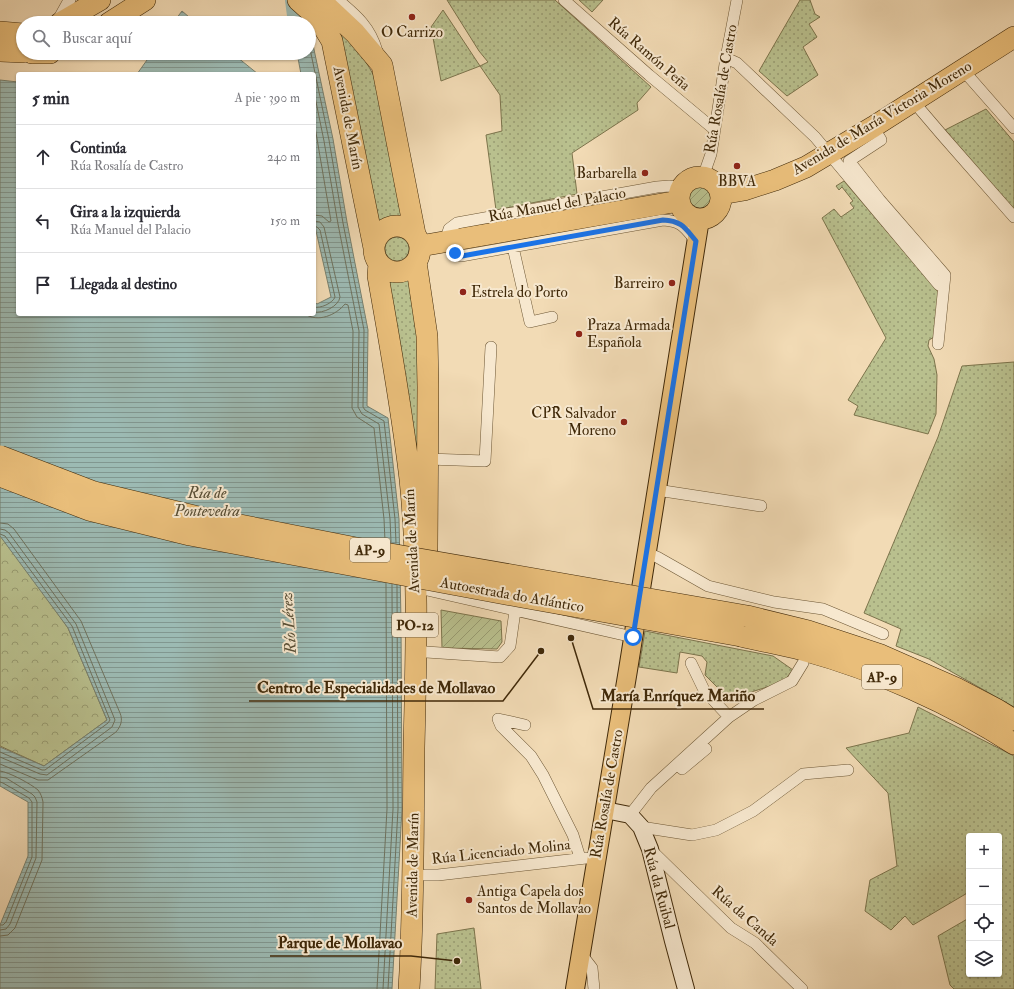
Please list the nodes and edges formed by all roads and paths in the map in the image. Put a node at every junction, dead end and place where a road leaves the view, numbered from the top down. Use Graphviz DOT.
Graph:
graph roads {
  1 [pos="70,0"];
  2 [pos="100,0"];
  3 [pos="145,0"];
  4 [pos="338,0"];
  5 [pos="564,0"];
  6 [pos="737,0"];
  7 [pos="308,2"];
  8 [pos="61,16"];
  9 [pos="72,16"];
  10 [pos="120,16"];
  11 [pos="0,32"];
  12 [pos="16,33"];
  13 [pos="1014,37"];
  14 [pos="0,51"];
  15 [pos="16,52"];
  16 [pos="726,58"];
  17 [pos="382,65"];
  18 [pos="963,70"];
  19 [pos="913,101"];
  20 [pos="872,127"];
  21 [pos="1014,128"];
  22 [pos="715,130"];
  23 [pos="829,152"];
  24 [pos="703,177"];
  25 [pos="721,194"];
  26 [pos="680,195"];
  27 [pos="880,199"];
  28 [pos="641,208"];
  29 [pos="1014,217"];
  30 [pos="700,219"];
  31 [pos="886,220"];
  32 [pos="630,225"];
  33 [pos="696,241"];
  34 [pos="445,242"];
  35 [pos="417,247"];
  36 [pos="513,247"];
  37 [pos="376,256"];
  38 [pos="939,285"];
  39 [pos="552,317"];
  40 [pos="938,344"];
  41 [pos="491,347"];
  42 [pos="0,456"];
  43 [pos="428,459"];
  44 [pos="0,476"];
  45 [pos="657,490"];
  46 [pos="761,506"];
  47 [pos="647,553"];
  48 [pos="427,590"];
  49 [pos="515,611"];
  50 [pos="744,626"];
  51 [pos="883,634"];
  52 [pos="633,637"];
  53 [pos="426,652"];
  54 [pos="803,662"];
  55 [pos="691,664"];
  56 [pos="729,717"];
  57 [pos="1014,720"];
  58 [pos="525,725"];
  59 [pos="1014,744"];
  60 [pos="706,749"];
  61 [pos="848,770"];
  62 [pos="605,810"];
  63 [pos="632,812"];
  64 [pos="641,827"];
  65 [pos="650,849"];
  66 [pos="588,857"];
  67 [pos="425,874"];
  68 [pos="582,955"];
  69 [pos="410,989"];
  70 [pos="422,989"];
  71 [pos="575,989"];
  72 [pos="594,989"];
  73 [pos="686,989"];
  74 [pos="802,989"];
  1 -- 8 [label="street"];
  2 -- 9 [label="highway"];
  3 -- 10 [label="highway"];
  4 -- 17 [label="street, Avenida de Marín"];
  5 -- 22 [label="street, Rúa Ramón Peña"];
  6 -- 16 [label="street, Rúa Rosalía de Castro"];
  7 -- 17 [label="highway, Avenida de Marín"];
  7 -- 37 [label="highway, Avenida de Marín"];
  11 -- 12 [label="highway"];
  13 -- 18 [label="highway, Avenida de María Victoria Moreno"];
  14 -- 15 [label="highway"];
  16 -- 22 [label="street, Rúa Rosalía de Castro"];
  16 -- 23 [label="street"];
  17 -- 35 [label="highway, Avenida de Marín"];
  18 -- 19 [label="highway, Avenida de María Victoria Moreno"];
  18 -- 21 [label="street"];
  19 -- 20 [label="highway, Avenida de María Victoria Moreno"];
  19 -- 29 [label="street"];
  20 -- 23 [label="highway, Avenida de María Victoria Moreno"];
  20 -- 27 [label="street"];
  22 -- 24 [label="street, Rúa Rosalía de Castro"];
  23 -- 25 [label="highway, Avenida de María Victoria Moreno"];
  23 -- 31 [label="street"];
  24 -- 25 [label="highway"];
  24 -- 26 [label="highway"];
  25 -- 30 [label="highway"];
  26 -- 28 [label="highway, Rúa Manuel del Palacio"];
  26 -- 30 [label="highway"];
  26 -- 34 [label="street, Rúa Manuel del Palacio"];
  27 -- 31 [label="street"];
  27 -- 40 [label="street"];
  28 -- 32 [label="street"];
  28 -- 34 [label="highway, Rúa Manuel del Palacio"];
  30 -- 33 [label="main road, Rúa Rosalía de Castro"];
  31 -- 38 [label="street"];
  32 -- 33 [label="street"];
  32 -- 36 [label="street"];
  33 -- 45 [label="main road, Rúa Rosalía de Castro"];
  34 -- 35 [label="highway, Rúa Manuel del Palacio"];
  34 -- 36 [label="street"];
  35 -- 37 [label="highway"];
  35 -- 37 [label="highway"];
  35 -- 43 [label="highway, Avenida de Marín / PO-12"];
  36 -- 39 [label="street"];
  37 -- 69 [label="highway, Avenida de Marín / PO-12"];
  41 -- 43 [label="street"];
  42 -- 50 [label="highway, Autoestrada do Atlántico / AP-9, bridge"];
  43 -- 48 [label="highway, Avenida de Marín / PO-12"];
  44 -- 50 [label="highway, Autoestrada do Atlántico / AP-9, bridge"];
  45 -- 46 [label="street"];
  45 -- 47 [label="main road, Rúa Rosalía de Castro"];
  47 -- 51 [label="street"];
  47 -- 52 [label="main road, Rúa Rosalía de Castro"];
  48 -- 49 [label="street"];
  48 -- 53 [label="highway, Avenida de Marín / PO-12"];
  49 -- 52 [label="street"];
  49 -- 53 [label="street"];
  50 -- 57 [label="highway, Autoestrada do Atlántico / AP-9"];
  50 -- 59 [label="highway, Autoestrada do Atlántico / AP-9"];
  52 -- 62 [label="main road, Rúa Rosalía de Castro"];
  53 -- 67 [label="highway, Avenida de Marín / PO-12"];
  54 -- 56 [label="street"];
  55 -- 56 [label="street"];
  56 -- 63 [label="street"];
  58 -- 66 [label="street"];
  60 -- 63 [label="street"];
  61 -- 64 [label="street"];
  62 -- 63 [label="street"];
  62 -- 66 [label="main road, Rúa Rosalía de Castro"];
  63 -- 64 [label="street, Rúa da Ruibal"];
  64 -- 65 [label="street, Rúa da Ruibal"];
  65 -- 73 [label="street, Rúa da Ruibal"];
  65 -- 74 [label="street, Rúa da Canda"];
  66 -- 67 [label="street, Rúa Licenciado Molina"];
  66 -- 68 [label="main road, Rúa Rosalía de Castro"];
  67 -- 70 [label="highway, Avenida de Marín / PO-12"];
  68 -- 71 [label="main road, Rúa Rosalía de Castro"];
  68 -- 72 [label="street"];
}
